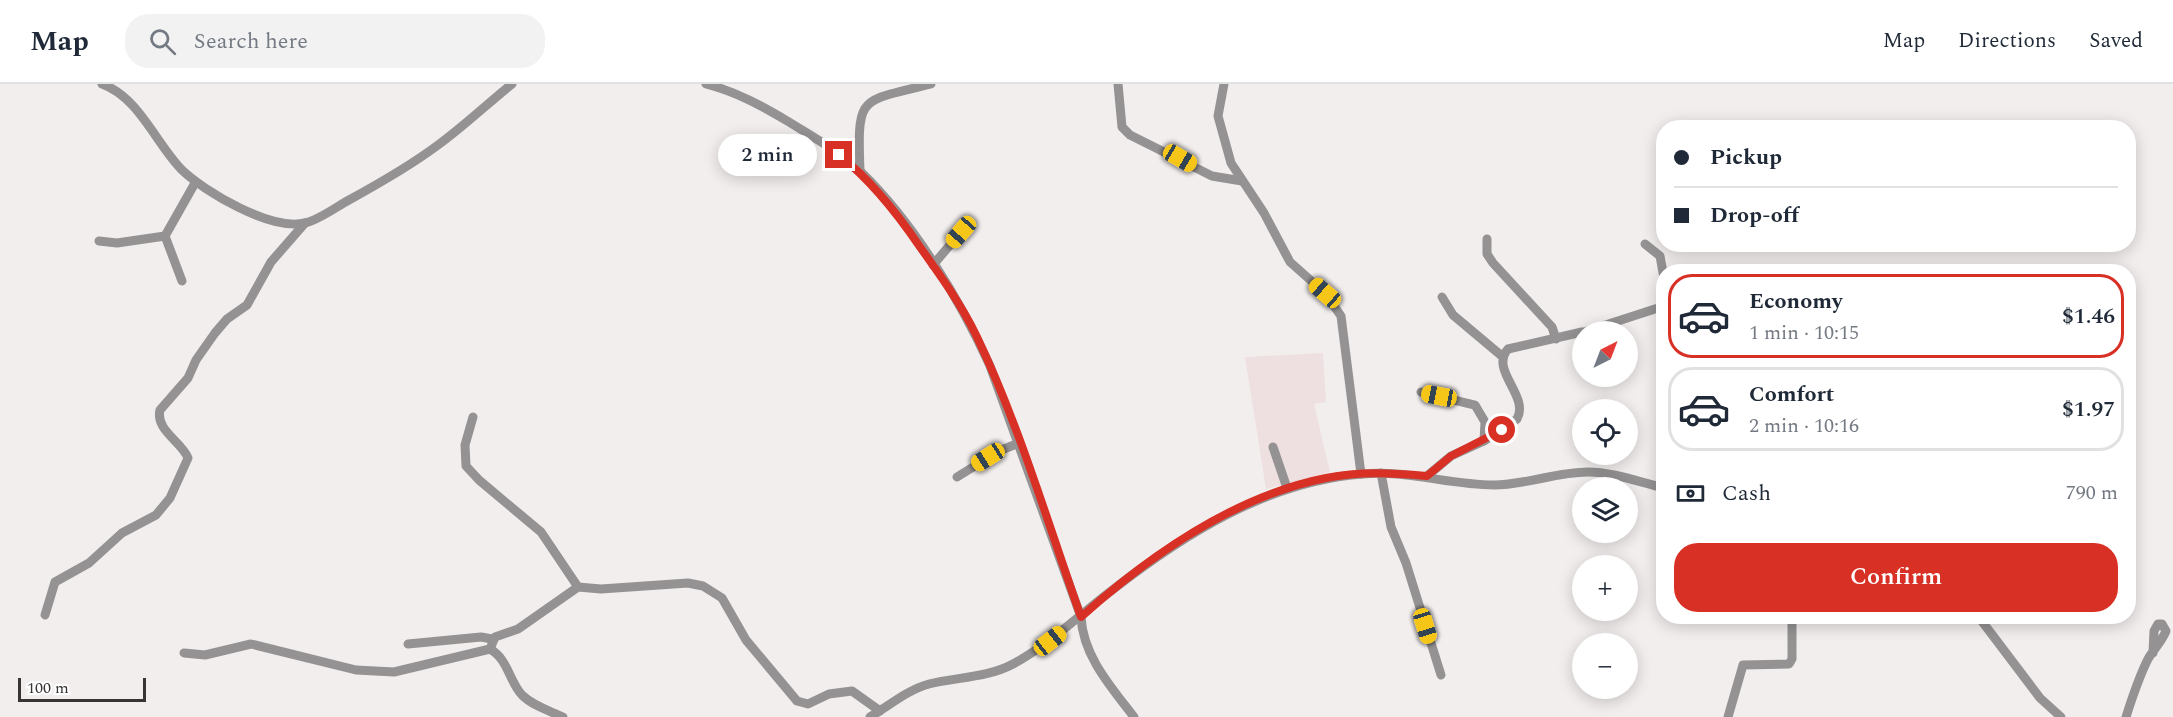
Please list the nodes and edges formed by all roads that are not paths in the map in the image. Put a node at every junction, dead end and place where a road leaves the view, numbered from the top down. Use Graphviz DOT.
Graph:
graph roads {
  1 [pos="102,84"];
  2 [pos="512,84"];
  3 [pos="706,84"];
  4 [pos="931,84"];
  5 [pos="1118,84"];
  6 [pos="1224,84"];
  7 [pos="860,171"];
  8 [pos="1242,181"];
  9 [pos="195,183"];
  10 [pos="305,224"];
  11 [pos="961,232"];
  12 [pos="165,236"];
  13 [pos="1487,239"];
  14 [pos="99,241"];
  15 [pos="1645,244"];
  16 [pos="1661,264"];
  17 [pos="933,265"];
  18 [pos="182,281"];
  19 [pos="1442,297"];
  20 [pos="1656,309"];
  21 [pos="1617,321"];
  22 [pos="1572,335"];
  23 [pos="1556,339"];
  24 [pos="1503,357"];
  25 [pos="1422,393"];
  26 [pos="473,417"];
  27 [pos="1484,441"];
  28 [pos="1019,443"];
  29 [pos="1273,447"];
  30 [pos="1381,473"];
  31 [pos="1360,474"];
  32 [pos="1427,476"];
  33 [pos="957,477"];
  34 [pos="1656,486"];
  35 [pos="1287,488"];
  36 [pos="578,587"];
  37 [pos="45,615"];
  38 [pos="1081,617"];
  39 [pos="1792,624"];
  40 [pos="1984,624"];
  41 [pos="408,644"];
  42 [pos="491,644"];
  43 [pos="184,653"];
  44 [pos="2153,653"];
  45 [pos="1441,675"];
  46 [pos="880,711"];
  47 [pos="563,717"];
  48 [pos="870,717"];
  49 [pos="1134,717"];
  50 [pos="1728,717"];
  51 [pos="2061,717"];
  52 [pos="2126,717"];
  1 -- 9 [label="street"];
  2 -- 10 [label="street"];
  3 -- 7 [label="street"];
  4 -- 7 [label="street"];
  5 -- 8 [label="street"];
  6 -- 8 [label="street"];
  7 -- 17 [label="street"];
  8 -- 31 [label="street"];
  9 -- 10 [label="street"];
  9 -- 12 [label="street"];
  10 -- 37 [label="street"];
  11 -- 17 [label="street"];
  12 -- 14 [label="street"];
  12 -- 18 [label="street"];
  13 -- 23 [label="street"];
  15 -- 16 [label="street"];
  17 -- 28 [label="street"];
  19 -- 24 [label="street"];
  20 -- 21 [label="street"];
  22 -- 23 [label="street"];
  23 -- 24 [label="street"];
  24 -- 27 [label="street"];
  25 -- 27 [label="street"];
  26 -- 36 [label="street"];
  27 -- 32 [label="street"];
  28 -- 33 [label="street"];
  28 -- 38 [label="street"];
  29 -- 35 [label="street"];
  30 -- 31 [label="street"];
  30 -- 32 [label="street"];
  30 -- 45 [label="street"];
  31 -- 35 [label="street"];
  32 -- 34 [label="street"];
  35 -- 38 [label="street"];
  36 -- 42 [label="street"];
  36 -- 46 [label="street"];
  38 -- 46 [label="street"];
  38 -- 49 [label="street"];
  39 -- 50 [label="street"];
  40 -- 51 [label="street"];
  41 -- 42 [label="street"];
  42 -- 43 [label="street"];
  42 -- 47 [label="street"];
  44 -- 52 [label="street"];
  46 -- 48 [label="street"];
}
